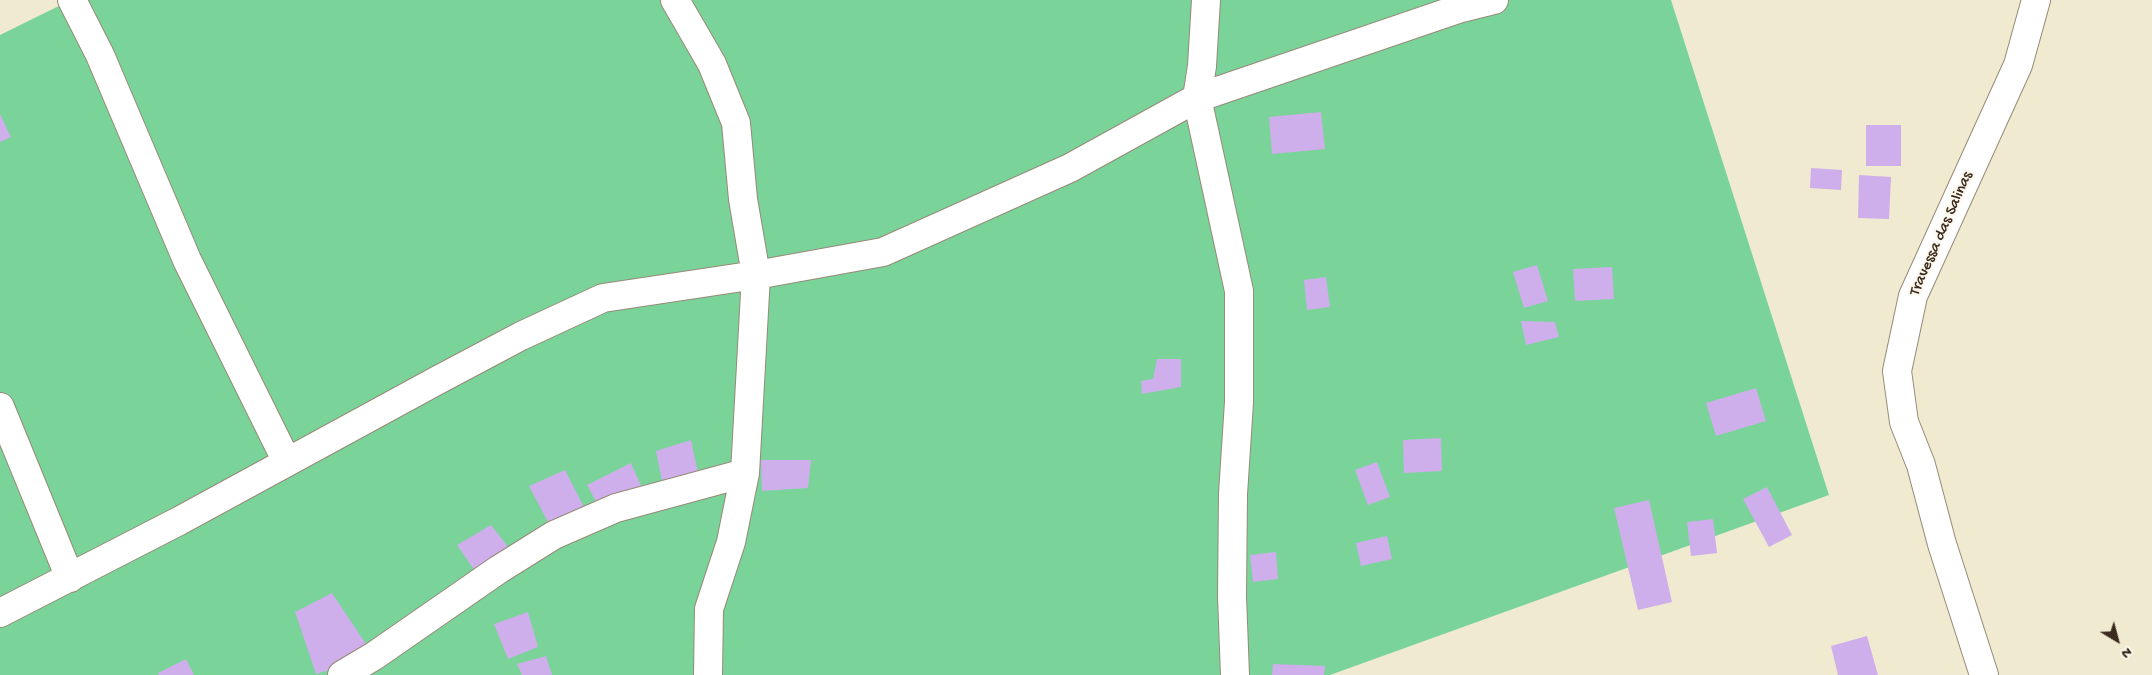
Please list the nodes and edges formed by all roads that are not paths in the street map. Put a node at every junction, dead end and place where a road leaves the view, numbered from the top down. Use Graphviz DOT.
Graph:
graph roads {
  1 [pos="72,0"];
  2 [pos="675,0"];
  3 [pos="1206,0"];
  4 [pos="1494,0"];
  5 [pos="2036,0"];
  6 [pos="1197,98"];
  7 [pos="756,275"];
  8 [pos="0,407"];
  9 [pos="287,462"];
  10 [pos="745,473"];
  11 [pos="70,578"];
  12 [pos="0,613"];
  13 [pos="342,675"];
  14 [pos="708,675"];
  15 [pos="1235,675"];
  16 [pos="1984,675"];
  1 -- 9 [label="street"];
  2 -- 7 [label="street"];
  3 -- 6 [label="street"];
  4 -- 6 [label="street"];
  5 -- 16 [label="street, Travessa das Salinas"];
  6 -- 7 [label="street"];
  6 -- 15 [label="street"];
  7 -- 9 [label="street"];
  7 -- 10 [label="street"];
  8 -- 11 [label="street"];
  9 -- 11 [label="street"];
  10 -- 13 [label="street"];
  10 -- 14 [label="street"];
  11 -- 12 [label="street"];
}
